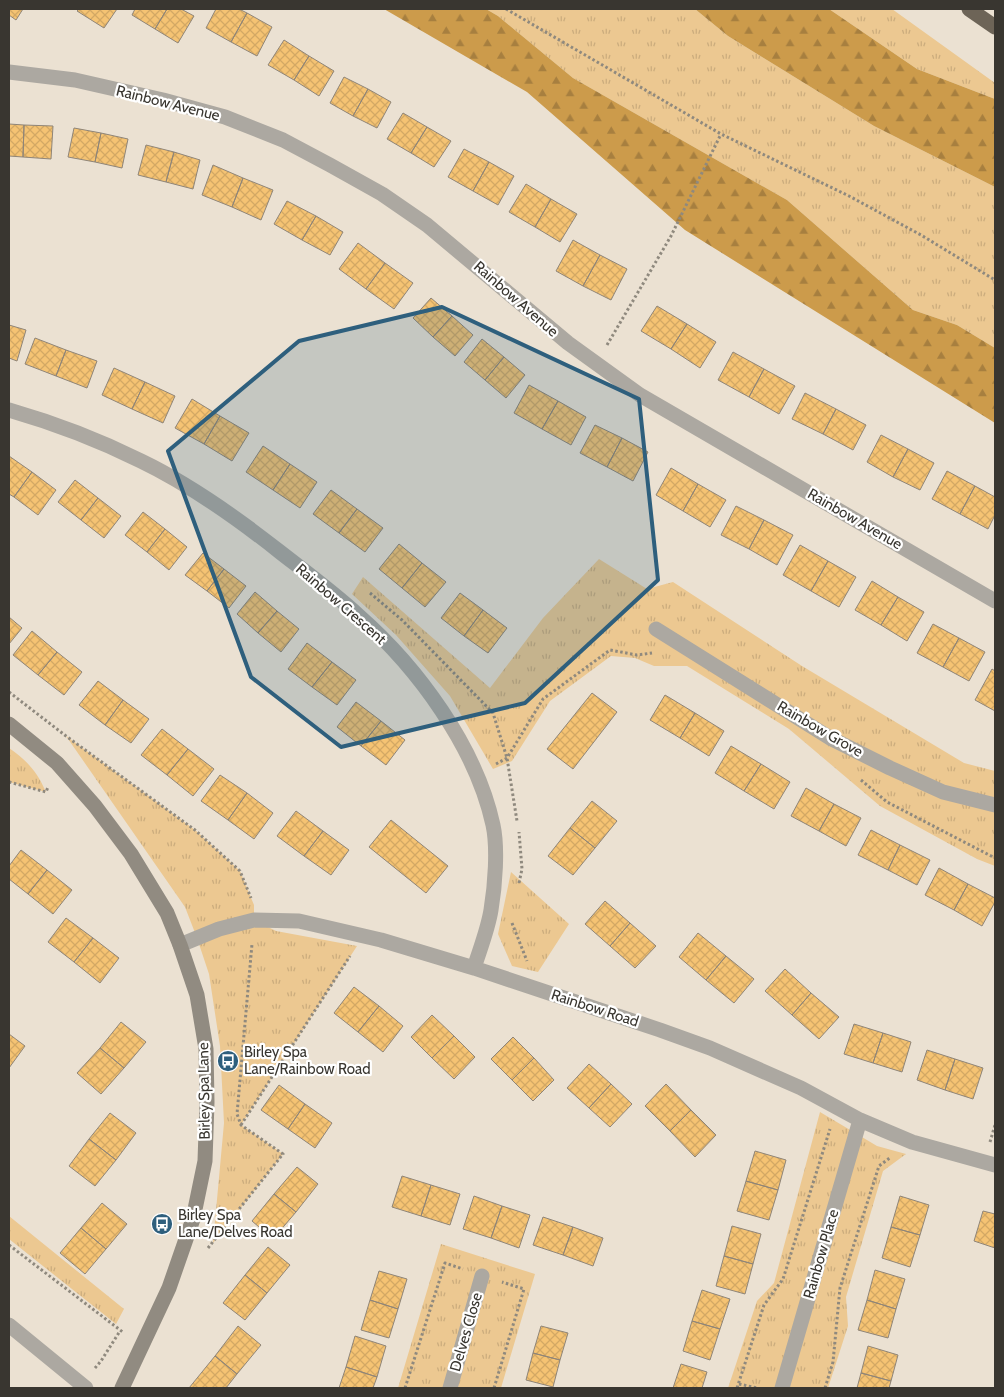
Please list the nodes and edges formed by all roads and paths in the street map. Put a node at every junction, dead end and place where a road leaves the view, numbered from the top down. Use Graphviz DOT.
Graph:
graph roads {
  1 [pos="506,9"];
  2 [pos="969,9"];
  3 [pos="995,27"];
  4 [pos="9,72"];
  5 [pos="721,134"];
  6 [pos="995,280"];
  7 [pos="596,363"];
  8 [pos="9,410"];
  9 [pos="995,601"];
  10 [pos="656,629"];
  11 [pos="688,650"];
  12 [pos="9,724"];
  13 [pos="56,763"];
  14 [pos="476,775"];
  15 [pos="859,779"];
  16 [pos="9,782"];
  17 [pos="995,804"];
  18 [pos="995,858"];
  19 [pos="363,936"];
  20 [pos="180,945"];
  21 [pos="474,968"];
  22 [pos="837,1108"];
  23 [pos="860,1120"];
  24 [pos="241,1125"];
  25 [pos="912,1142"];
  26 [pos="995,1165"];
  27 [pos="9,1245"];
  28 [pos="482,1276"];
  29 [pos="9,1325"];
  30 [pos="120,1331"];
  31 [pos="143,1342"];
  32 [pos="738,1384"];
  33 [pos="83,1386"];
  34 [pos="122,1388"];
  35 [pos="450,1388"];
  36 [pos="737,1388"];
  37 [pos="757,1388"];
  38 [pos="782,1388"];
  39 [pos="825,1388"];
  1 -- 5 [label="path"];
  2 -- 3 [label="highway"];
  4 -- 7 [label="street, Rainbow Avenue"];
  5 -- 6 [label="path"];
  5 -- 7 [label="path"];
  7 -- 9 [label="street, Rainbow Avenue"];
  8 -- 14 [label="street, Rainbow Crescent"];
  10 -- 11 [label="street, Rainbow Grove"];
  11 -- 14 [label="path"];
  11 -- 17 [label="street, Rainbow Grove"];
  12 -- 13 [label="street, Birley Spa Lane"];
  13 -- 16 [label="path"];
  13 -- 20 [label="street, Birley Spa Lane"];
  14 -- 21 [label="street, Rainbow Crescent"];
  15 -- 18 [label="path"];
  19 -- 20 [label="street, Rainbow Road"];
  19 -- 21 [label="street, Rainbow Road"];
  19 -- 24 [label="path"];
  20 -- 31 [label="street, Birley Spa Lane"];
  21 -- 22 [label="street, Rainbow Road"];
  22 -- 23 [label="street, Rainbow Road"];
  22 -- 32 [label="path"];
  23 -- 25 [label="street, Rainbow Road"];
  23 -- 38 [label="street, Rainbow Place"];
  25 -- 26 [label="street, Rainbow Road"];
  25 -- 39 [label="path"];
  27 -- 30 [label="path"];
  28 -- 35 [label="street, Delves Close"];
  29 -- 33 [label="street"];
  30 -- 31 [label="path"];
  30 -- 33 [label="path"];
  31 -- 34 [label="street, Birley Spa Lane"];
  32 -- 36 [label="path"];
  32 -- 37 [label="path"];
}
